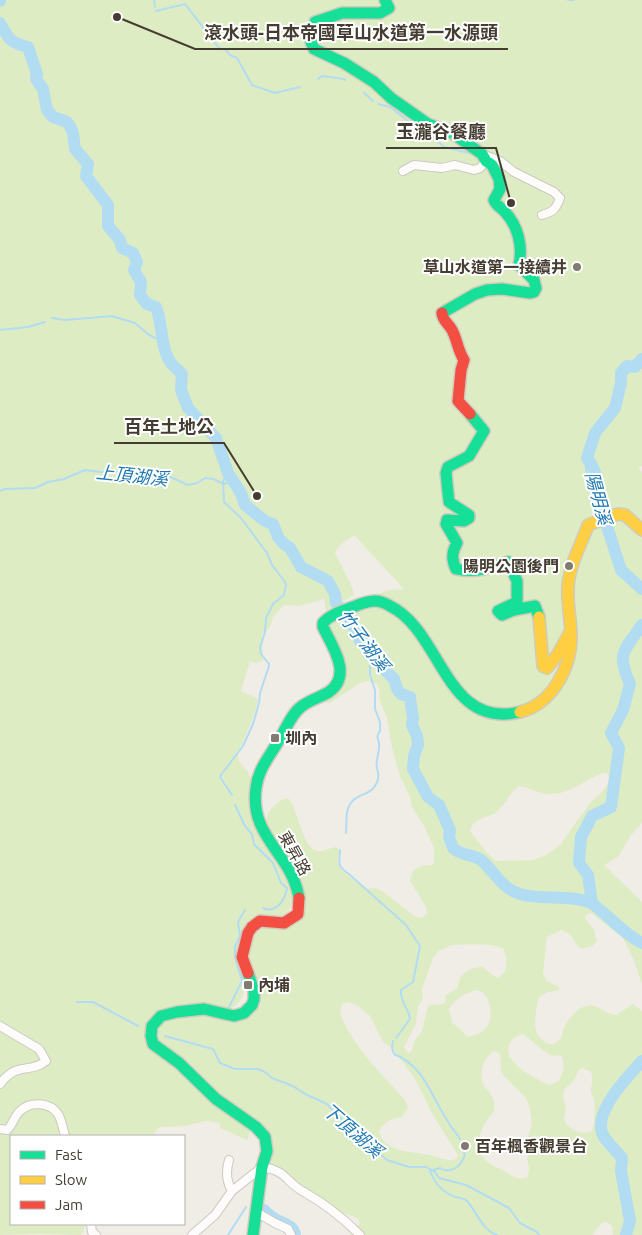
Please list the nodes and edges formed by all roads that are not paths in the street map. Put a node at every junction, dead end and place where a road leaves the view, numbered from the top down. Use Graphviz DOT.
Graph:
graph roads {
  1 [pos="385,0"];
  2 [pos="484,157"];
  3 [pos="404,171"];
  4 [pos="542,215"];
  5 [pos="642,530"];
  6 [pos="571,629"];
  7 [pos="0,1026"];
  8 [pos="0,1084"];
  9 [pos="0,1129"];
  10 [pos="65,1135"];
  11 [pos="229,1160"];
  12 [pos="262,1167"];
  13 [pos="232,1191"];
  14 [pos="256,1212"];
  15 [pos="192,1235"];
  16 [pos="253,1235"];
  17 [pos="291,1235"];
  18 [pos="360,1235"];
  1 -- 2 [label="street"];
  2 -- 3 [label="street"];
  2 -- 4 [label="street"];
  2 -- 6 [label="street"];
  5 -- 6 [label="street"];
  6 -- 12 [label="street, 東昇路"];
  7 -- 8 [label="street"];
  9 -- 10 [label="street"];
  11 -- 13 [label="street"];
  12 -- 13 [label="street"];
  12 -- 14 [label="street, 東昇路"];
  12 -- 18 [label="street"];
  13 -- 15 [label="street"];
  14 -- 16 [label="street, 東昇路"];
  14 -- 17 [label="street"];
}
